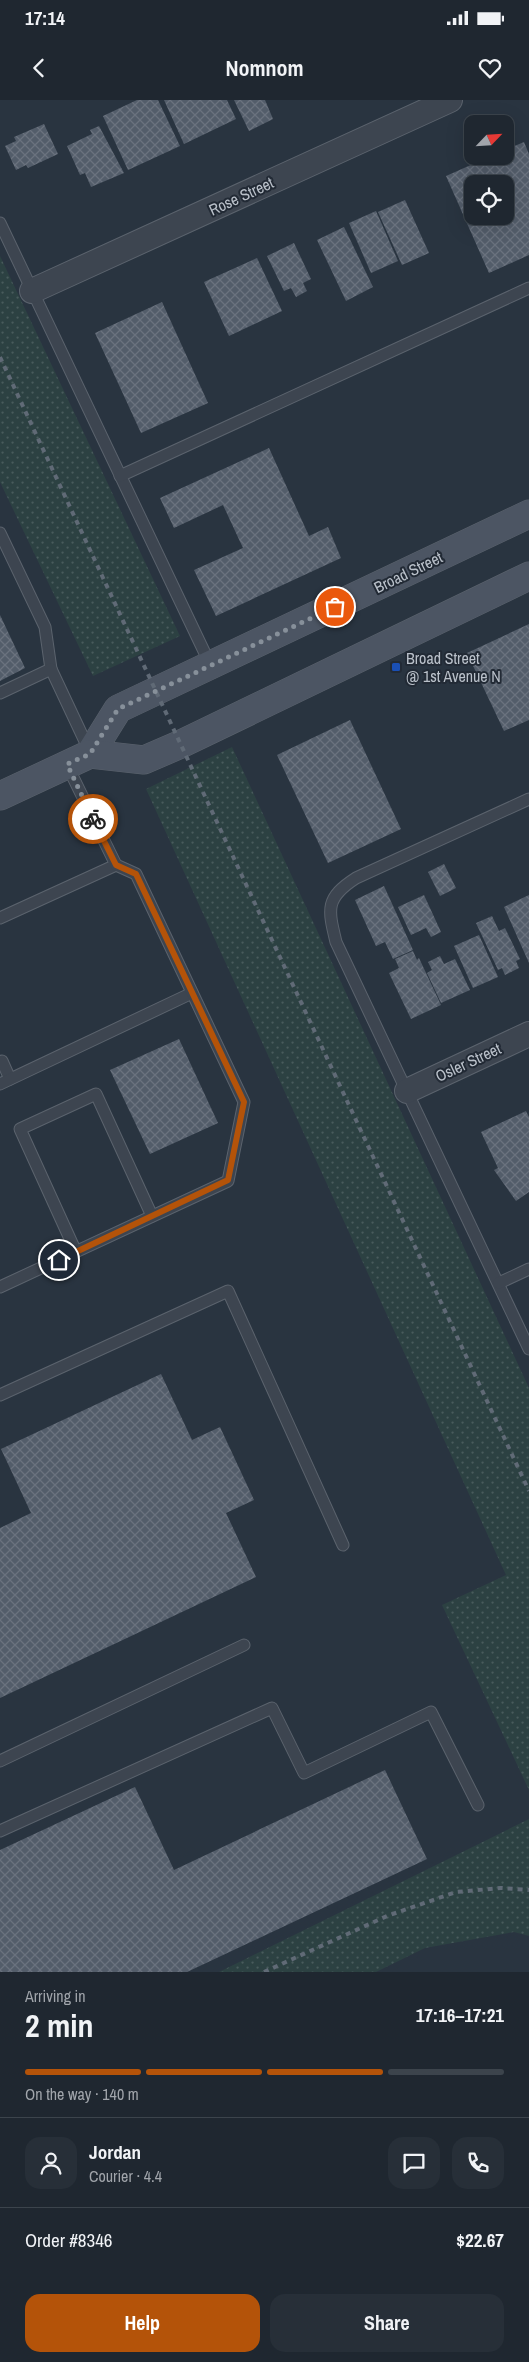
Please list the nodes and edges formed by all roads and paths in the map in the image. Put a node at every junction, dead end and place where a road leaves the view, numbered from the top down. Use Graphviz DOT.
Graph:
graph roads {
  1 [pos="450,100"];
  2 [pos="0,223"];
  3 [pos="529,288"];
  4 [pos="32,292"];
  5 [pos="120,476"];
  6 [pos="529,514"];
  7 [pos="0,533"];
  8 [pos="529,576"];
  9 [pos="211,666"];
  10 [pos="52,669"];
  11 [pos="0,693"];
  12 [pos="79,759"];
  13 [pos="0,796"];
  14 [pos="529,799"];
  15 [pos="116,865"];
  16 [pos="0,918"];
  17 [pos="192,993"];
  18 [pos="529,1034"];
  19 [pos="2,1061"];
  20 [pos="5,1082"];
  21 [pos="407,1091"];
  22 [pos="152,1216"];
  23 [pos="76,1252"];
  24 [pos="529,1269"];
  25 [pos="499,1283"];
  26 [pos="0,1287"];
  27 [pos="529,1349"];
  28 [pos="0,1395"];
  29 [pos="343,1545"];
  30 [pos="244,1645"];
  31 [pos="0,1761"];
  32 [pos="478,1805"];
  33 [pos="0,1832"];
  1 -- 4 [label="street, Rose Street"];
  2 -- 4 [label="lane"];
  3 -- 5 [label="lane"];
  4 -- 5 [label="lane"];
  5 -- 9 [label="lane"];
  6 -- 9 [label="main road, Broad Street"];
  7 -- 10 [label="lane"];
  8 -- 12 [label="main road"];
  9 -- 12 [label="main road, Broad Street"];
  10 -- 11 [label="lane"];
  10 -- 12 [label="lane"];
  12 -- 13 [label="main road"];
  12 -- 15 [label="lane"];
  14 -- 21 [label="lane"];
  15 -- 16 [label="lane"];
  15 -- 17 [label="lane"];
  17 -- 20 [label="lane"];
  17 -- 22 [label="lane"];
  18 -- 21 [label="street, Osler Street"];
  19 -- 20 [label="lane"];
  21 -- 25 [label="lane"];
  22 -- 23 [label="lane"];
  22 -- 23 [label="lane"];
  23 -- 26 [label="lane"];
  24 -- 25 [label="lane"];
  25 -- 27 [label="lane"];
  28 -- 29 [label="lane"];
  30 -- 31 [label="lane"];
  32 -- 33 [label="lane"];
}
